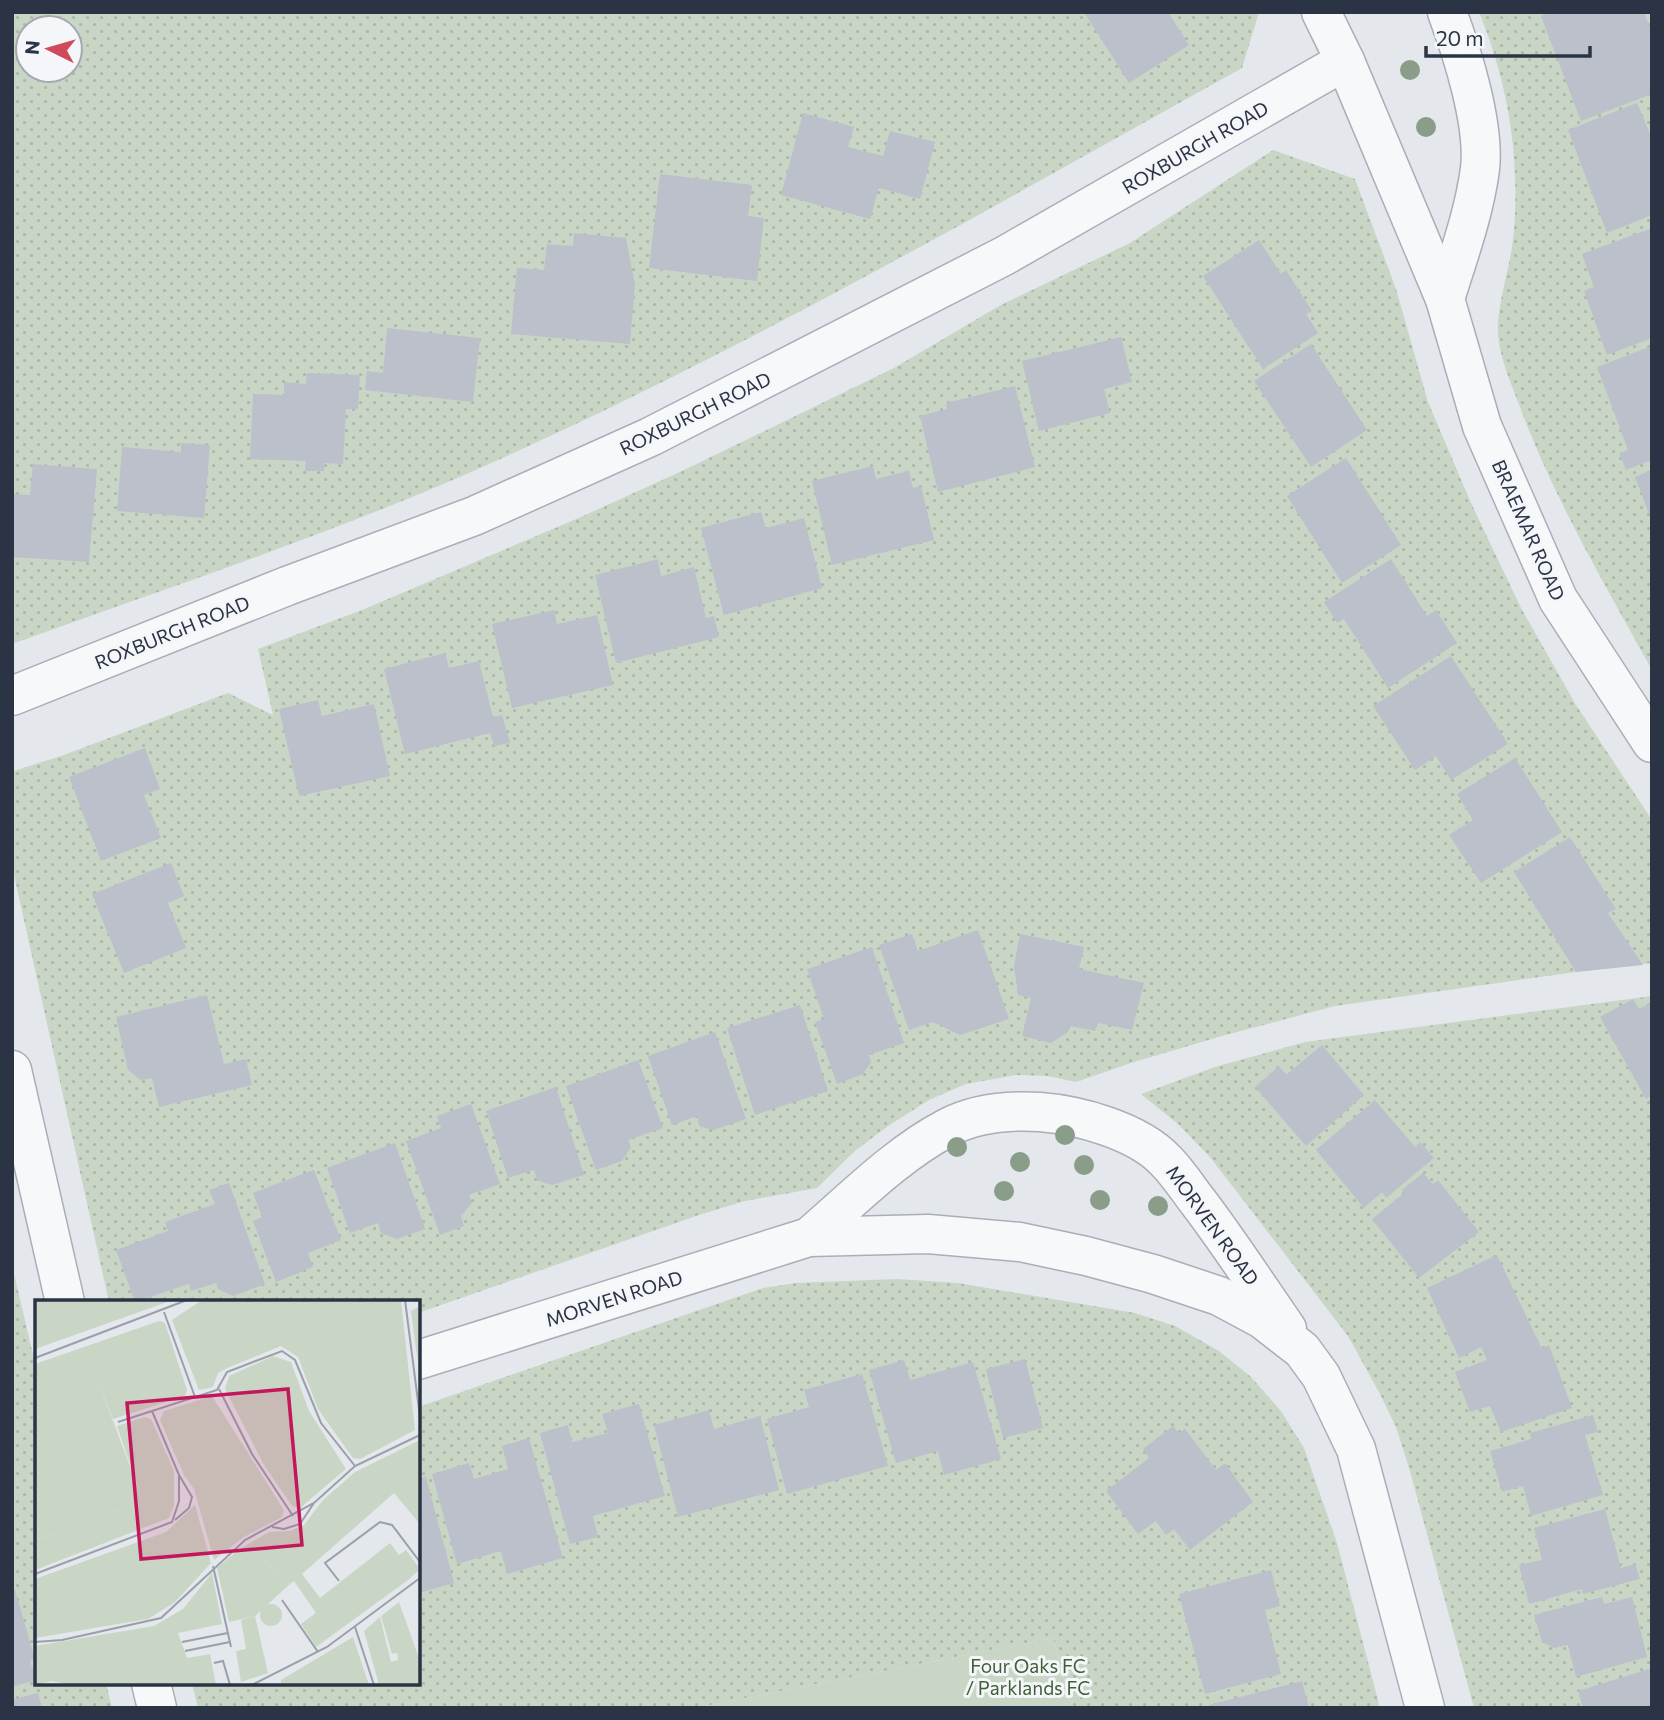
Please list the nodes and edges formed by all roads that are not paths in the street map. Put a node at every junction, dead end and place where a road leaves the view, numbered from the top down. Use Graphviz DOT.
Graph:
graph roads {
  1 [pos="1321,12"];
  2 [pos="1447,12"];
  3 [pos="1345,61"];
  4 [pos="1445,299"];
  5 [pos="12,696"];
  6 [pos="1652,743"];
  7 [pos="12,1070"];
  8 [pos="809,1237"];
  9 [pos="65,1300"];
  10 [pos="1302,1350"];
  11 [pos="420,1359"];
  12 [pos="152,1685"];
  13 [pos="157,1708"];
  14 [pos="1425,1708"];
  1 -- 3 [label="street, BRAEMAR ROAD"];
  2 -- 4 [label="street"];
  3 -- 4 [label="street, BRAEMAR ROAD"];
  3 -- 5 [label="street, ROXBURGH ROAD"];
  4 -- 6 [label="street, BRAEMAR ROAD"];
  7 -- 9 [label="street"];
  8 -- 10 [label="street, MORVEN ROAD"];
  8 -- 10 [label="street, MORVEN ROAD"];
  8 -- 11 [label="street, MORVEN ROAD"];
  10 -- 14 [label="street, MORVEN ROAD"];
  12 -- 13 [label="street"];
}
